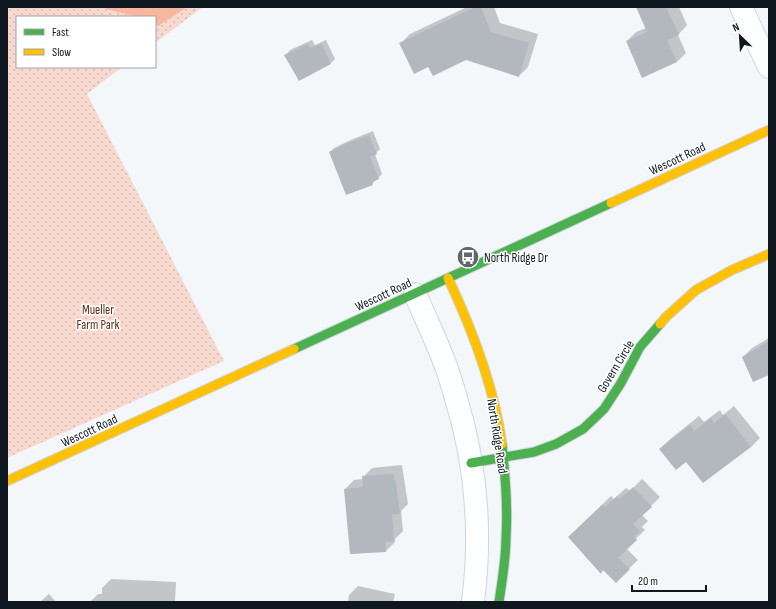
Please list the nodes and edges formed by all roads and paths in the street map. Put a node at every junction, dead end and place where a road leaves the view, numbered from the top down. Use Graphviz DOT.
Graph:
graph roads {
  1 [pos="740,7"];
  2 [pos="769,67"];
  3 [pos="769,130"];
  4 [pos="769,254"];
  5 [pos="448,278"];
  6 [pos="415,294"];
  7 [pos="504,458"];
  8 [pos="471,463"];
  9 [pos="7,481"];
  10 [pos="473,602"];
  11 [pos="500,602"];
  1 -- 2 [label="street"];
  3 -- 5 [label="street, Wescott Road"];
  4 -- 7 [label="street, Govern Circle"];
  5 -- 6 [label="street, Wescott Road"];
  5 -- 7 [label="street, North Ridge Road"];
  6 -- 8 [label="street"];
  6 -- 9 [label="street, Wescott Road"];
  7 -- 8 [label="street, Govern Circle"];
  7 -- 11 [label="street, North Ridge Road"];
  8 -- 10 [label="street"];
}
